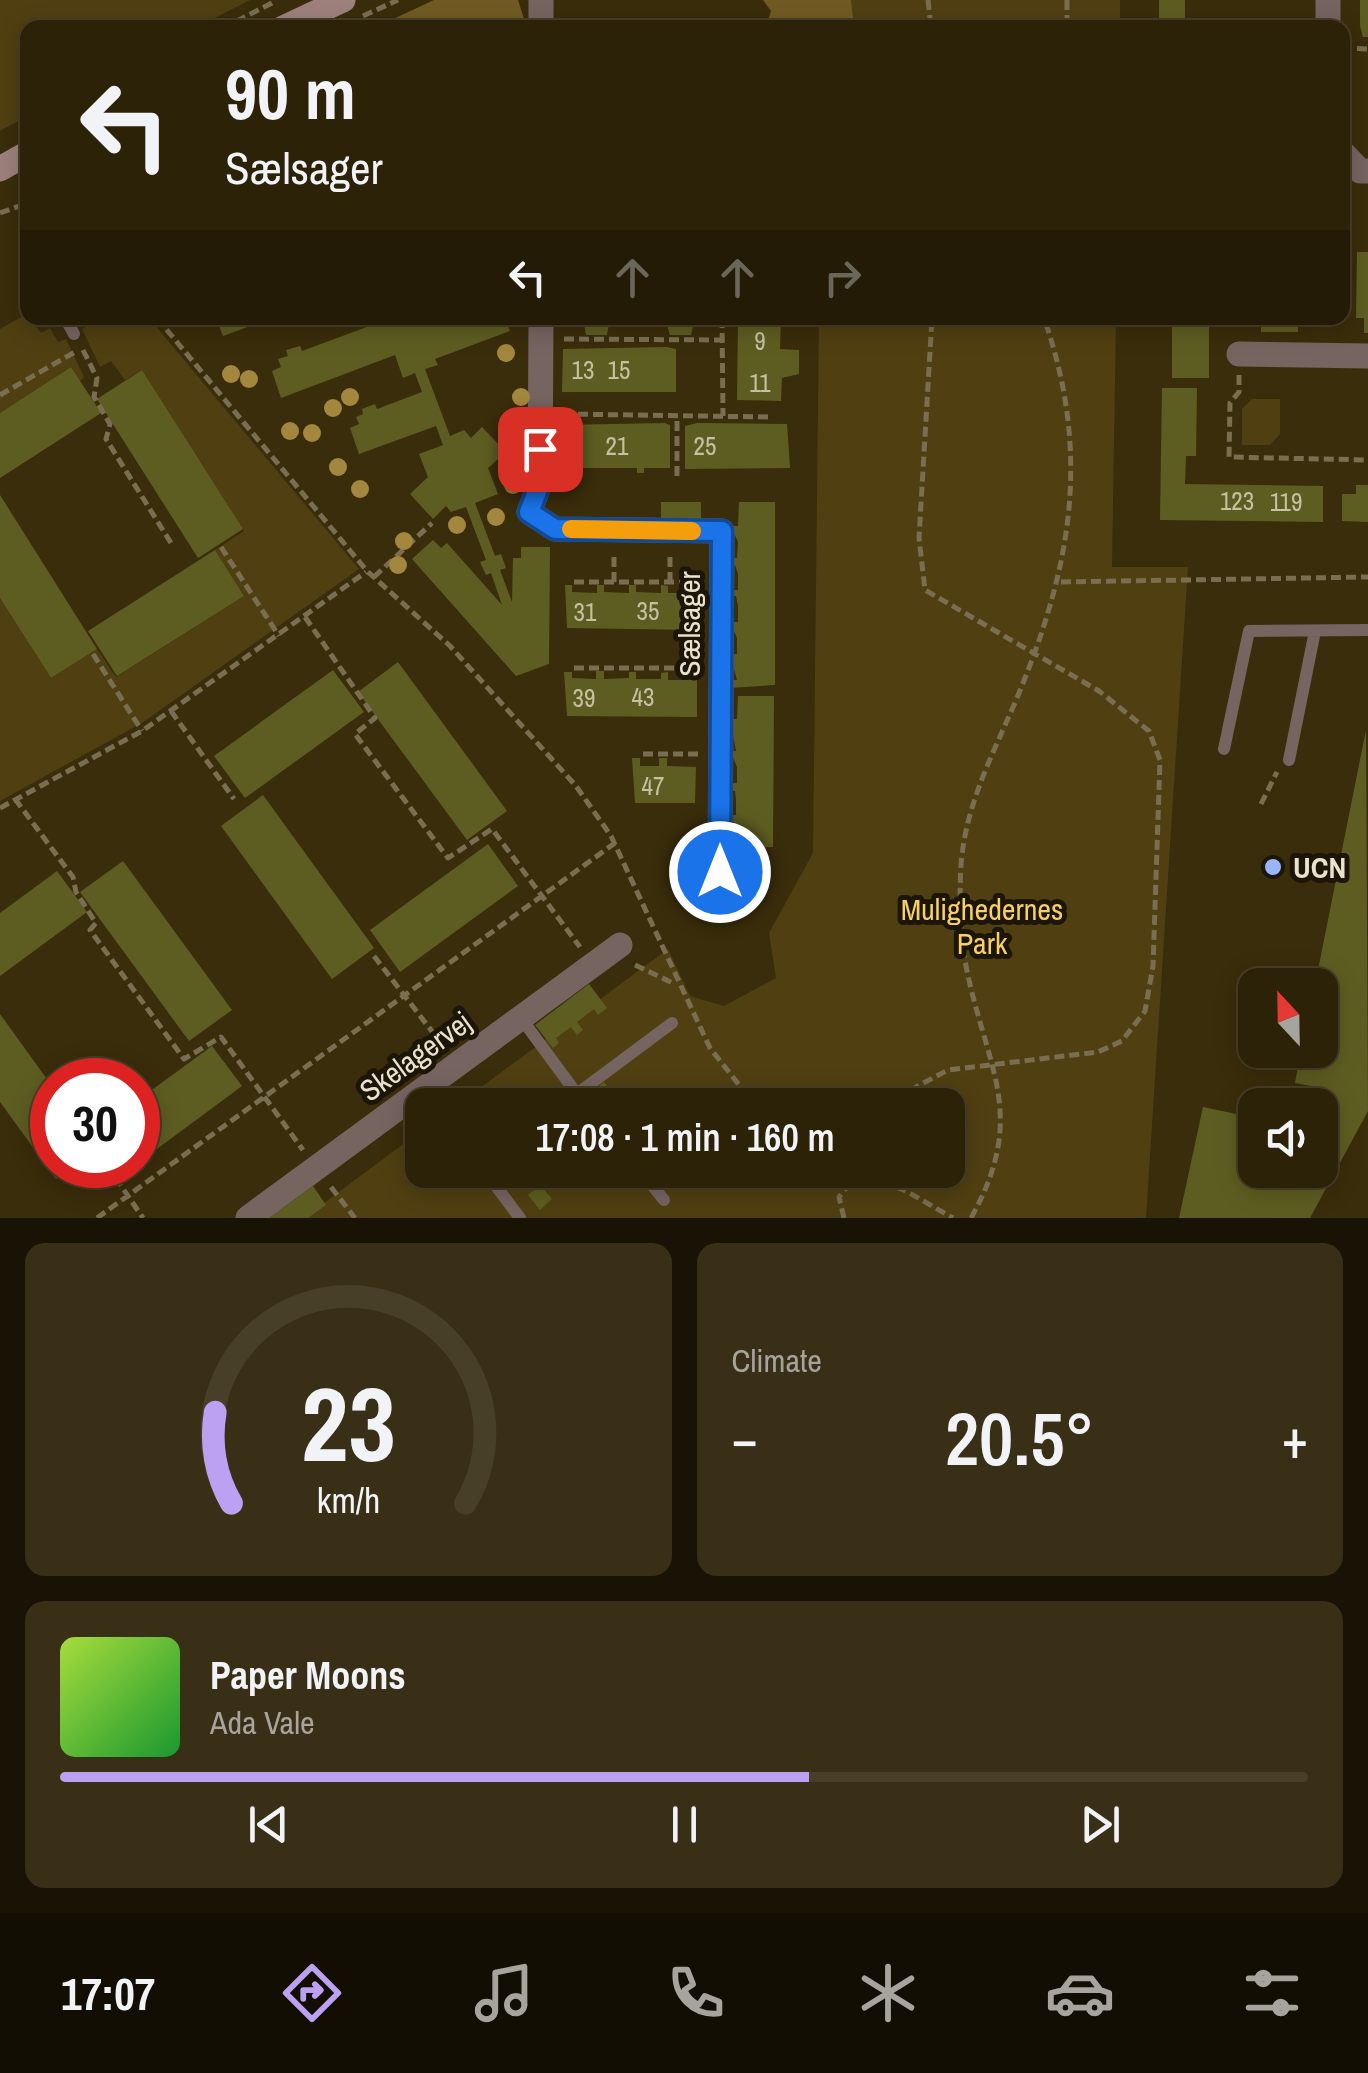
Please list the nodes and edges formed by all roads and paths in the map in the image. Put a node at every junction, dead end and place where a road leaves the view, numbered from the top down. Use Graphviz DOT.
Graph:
graph roads {
  1 [pos="278,0"];
  2 [pos="398,0"];
  3 [pos="348,10"];
  4 [pos="239,20"];
  5 [pos="312,20"];
  6 [pos="69,325"];
  7 [pos="163,325"];
  8 [pos="722,325"];
  9 [pos="932,325"];
  10 [pos="1046,325"];
  11 [pos="541,328"];
  12 [pos="74,334"];
  13 [pos="722,340"];
  14 [pos="1239,354"];
  15 [pos="1368,356"];
  16 [pos="0,396"];
  17 [pos="540,414"];
  18 [pos="677,416"];
  19 [pos="723,416"];
  20 [pos="771,417"];
  21 [pos="1368,460"];
  22 [pos="677,476"];
  23 [pos="432,522"];
  24 [pos="170,543"];
  25 [pos="222,548"];
  26 [pos="670,550"];
  27 [pos="368,571"];
  28 [pos="374,577"];
  29 [pos="1368,577"];
  30 [pos="574,582"];
  31 [pos="670,582"];
  32 [pos="721,582"];
  33 [pos="1060,582"];
  34 [pos="305,617"];
  35 [pos="1315,630"];
  36 [pos="1368,630"];
  37 [pos="279,636"];
  38 [pos="93,654"];
  39 [pos="1032,655"];
  40 [pos="574,668"];
  41 [pos="721,668"];
  42 [pos="171,711"];
  43 [pos="142,732"];
  44 [pos="1224,750"];
  45 [pos="643,754"];
  46 [pos="720,754"];
  47 [pos="1288,760"];
  48 [pos="234,798"];
  49 [pos="15,799"];
  50 [pos="1261,804"];
  51 [pos="0,808"];
  52 [pos="614,843"];
  53 [pos="720,872"];
  54 [pos="541,896"];
  55 [pos="620,945"];
  56 [pos="374,956"];
  57 [pos="593,965"];
  58 [pos="678,985"];
  59 [pos="404,994"];
  60 [pos="522,1018"];
  61 [pos="672,1023"];
  62 [pos="995,1065"];
  63 [pos="458,1066"];
  64 [pos="438,1088"];
  65 [pos="572,1088"];
  66 [pos="595,1088"];
  67 [pos="741,1088"];
  68 [pos="915,1088"];
  69 [pos="264,1096"];
  70 [pos="405,1113"];
  71 [pos="316,1168"];
  72 [pos="123,1188"];
  73 [pos="498,1188"];
  74 [pos="654,1188"];
  75 [pos="846,1188"];
  76 [pos="899,1188"];
  77 [pos="128,1196"];
  78 [pos="664,1200"];
  79 [pos="97,1218"];
  80 [pos="143,1218"];
  81 [pos="248,1218"];
  82 [pos="355,1218"];
  83 [pos="520,1218"];
  84 [pos="844,1218"];
  85 [pos="953,1218"];
  86 [pos="971,1218"];
  1 -- 4 [label="path"];
  2 -- 3 [label="path"];
  3 -- 5 [label="street"];
  6 -- 12 [label="lane"];
  7 -- 27 [label="path"];
  8 -- 13 [label="path"];
  9 -- 39 [label="path"];
  10 -- 33 [label="path"];
  11 -- 13 [label="path"];
  11 -- 17 [label="street, Sælsager"];
  13 -- 19 [label="path"];
  14 -- 15 [label="street"];
  14 -- 21 [label="path"];
  16 -- 24 [label="path"];
  17 -- 18 [label="path"];
  17 -- 32 [label="street, Sælsager"];
  18 -- 19 [label="path"];
  18 -- 22 [label="path"];
  19 -- 20 [label="path"];
  23 -- 28 [label="path"];
  25 -- 37 [label="path"];
  26 -- 31 [label="path"];
  27 -- 28 [label="path"];
  27 -- 34 [label="path"];
  28 -- 52 [label="path"];
  29 -- 33 [label="path"];
  30 -- 31 [label="path"];
  31 -- 32 [label="path"];
  32 -- 41 [label="street, Sælsager"];
  33 -- 39 [label="path"];
  34 -- 37 [label="path"];
  34 -- 54 [label="path"];
  35 -- 36 [label="lane"];
  35 -- 44 [label="lane"];
  35 -- 47 [label="lane"];
  37 -- 42 [label="path"];
  38 -- 43 [label="path"];
  39 -- 62 [label="path"];
  39 -- 62 [label="path"];
  40 -- 41 [label="path"];
  41 -- 46 [label="street, Sælsager"];
  42 -- 43 [label="path"];
  42 -- 48 [label="path"];
  43 -- 49 [label="path"];
  45 -- 46 [label="path"];
  46 -- 53 [label="street, Sælsager"];
  47 -- 50 [label="path"];
  49 -- 51 [label="path"];
  49 -- 69 [label="path"];
  52 -- 54 [label="path"];
  52 -- 58 [label="path"];
  54 -- 57 [label="path"];
  54 -- 59 [label="path"];
  55 -- 57 [label="street, Skelagervej"];
  55 -- 58 [label="path"];
  56 -- 59 [label="path"];
  57 -- 60 [label="street, Skelagervej"];
  58 -- 67 [label="path"];
  59 -- 63 [label="path"];
  59 -- 69 [label="path"];
  60 -- 63 [label="street, Skelagervej"];
  60 -- 65 [label="lane"];
  61 -- 66 [label="lane"];
  62 -- 68 [label="path"];
  62 -- 86 [label="path"];
  63 -- 64 [label="street, Skelagervej"];
  69 -- 71 [label="path"];
  69 -- 77 [label="path"];
  70 -- 71 [label="street, Skelagervej"];
  71 -- 81 [label="street, Skelagervej"];
  71 -- 82 [label="path"];
  72 -- 77 [label="path"];
  73 -- 83 [label="lane"];
  74 -- 78 [label="lane"];
  75 -- 84 [label="path"];
  76 -- 85 [label="path"];
  77 -- 79 [label="path"];
  77 -- 80 [label="path"];
}
